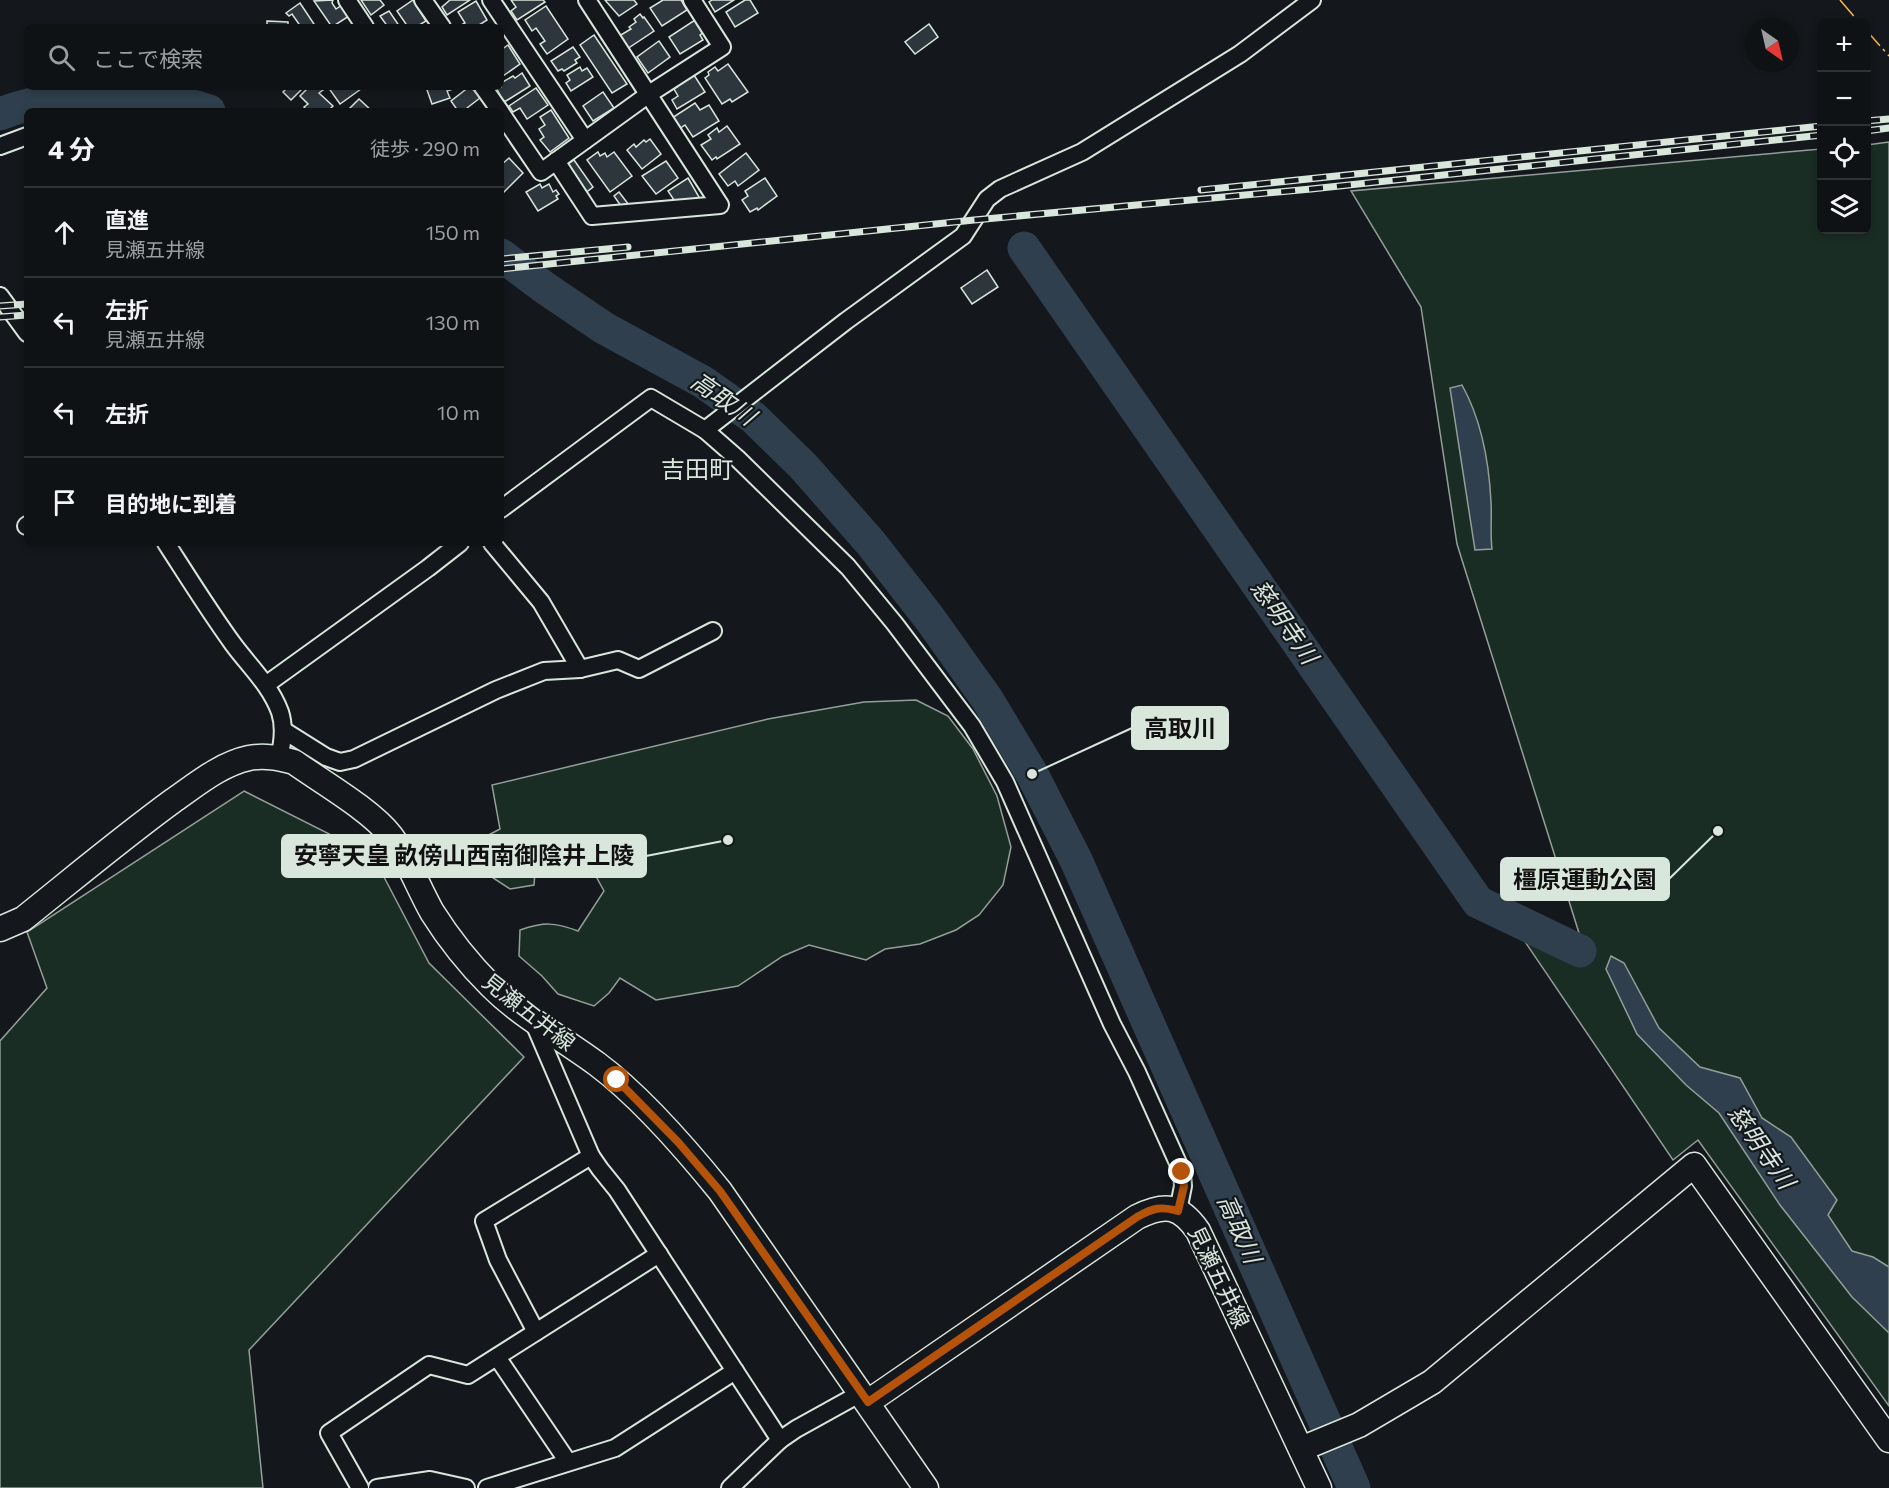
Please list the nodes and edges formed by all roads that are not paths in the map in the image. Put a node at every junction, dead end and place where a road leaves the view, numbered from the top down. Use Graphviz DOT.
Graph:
graph roads {
  1 [pos="347,0"];
  2 [pos="423,0"];
  3 [pos="491,0"];
  4 [pos="587,0"];
  5 [pos="692,0"];
  6 [pos="1312,0"];
  7 [pos="363,24"];
  8 [pos="440,24"];
  9 [pos="485,90"];
  10 [pos="649,94"];
  11 [pos="497,108"];
  12 [pos="504,118"];
  13 [pos="24,137"];
  14 [pos="585,140"];
  15 [pos="0,146"];
  16 [pos="556,161"];
  17 [pos="0,296"];
  18 [pos="24,329"];
  19 [pos="709,427"];
  20 [pos="504,507"];
  21 [pos="168,546"];
  22 [pos="456,546"];
  23 [pos="494,546"];
  24 [pos="713,631"];
  25 [pos="579,669"];
  26 [pos="267,684"];
  27 [pos="283,730"];
  28 [pos="279,758"];
  29 [pos="2,933"];
  30 [pos="533,1020"];
  31 [pos="591,1156"];
  32 [pos="1178,1211"];
  33 [pos="659,1254"];
  34 [pos="536,1332"];
  35 [pos="498,1357"];
  36 [pos="735,1371"];
  37 [pos="865,1397"];
  38 [pos="780,1440"];
  39 [pos="1889,1440"];
  40 [pos="1306,1448"];
  41 [pos="568,1462"];
  42 [pos="360,1488"];
  43 [pos="377,1488"];
  44 [pos="466,1488"];
  45 [pos="487,1488"];
  46 [pos="730,1488"];
  47 [pos="926,1488"];
  48 [pos="1319,1488"];
  1 -- 7 [label="street"];
  2 -- 8 [label="street"];
  3 -- 14 [label="street"];
  4 -- 10 [label="street"];
  5 -- 10 [label="street"];
  6 -- 19 [label="street"];
  9 -- 11 [label="street"];
  10 -- 14 [label="street"];
  10 -- 16 [label="street"];
  12 -- 16 [label="street"];
  13 -- 15 [label="street"];
  14 -- 16 [label="street"];
  17 -- 18 [label="street"];
  19 -- 20 [label="street"];
  19 -- 32 [label="street"];
  21 -- 26 [label="street"];
  22 -- 26 [label="street"];
  23 -- 25 [label="street"];
  24 -- 25 [label="street"];
  25 -- 27 [label="street"];
  26 -- 27 [label="street"];
  27 -- 28 [label="street"];
  28 -- 29 [label="main road, 見瀬五井線"];
  28 -- 30 [label="main road, 見瀬五井線"];
  30 -- 31 [label="street"];
  30 -- 37 [label="main road, 見瀬五井線"];
  31 -- 33 [label="street"];
  31 -- 34 [label="street"];
  32 -- 37 [label="main road, 見瀬五井線"];
  32 -- 40 [label="main road, 見瀬五井線"];
  33 -- 34 [label="street"];
  33 -- 36 [label="street"];
  34 -- 35 [label="street"];
  35 -- 41 [label="street"];
  35 -- 42 [label="street"];
  36 -- 38 [label="street"];
  36 -- 41 [label="street"];
  37 -- 38 [label="street"];
  37 -- 47 [label="main road, 見瀬五井線"];
  38 -- 46 [label="street"];
  39 -- 40 [label="main road"];
  40 -- 48 [label="main road, 見瀬五井線"];
  41 -- 45 [label="street"];
  43 -- 44 [label="street"];
}
